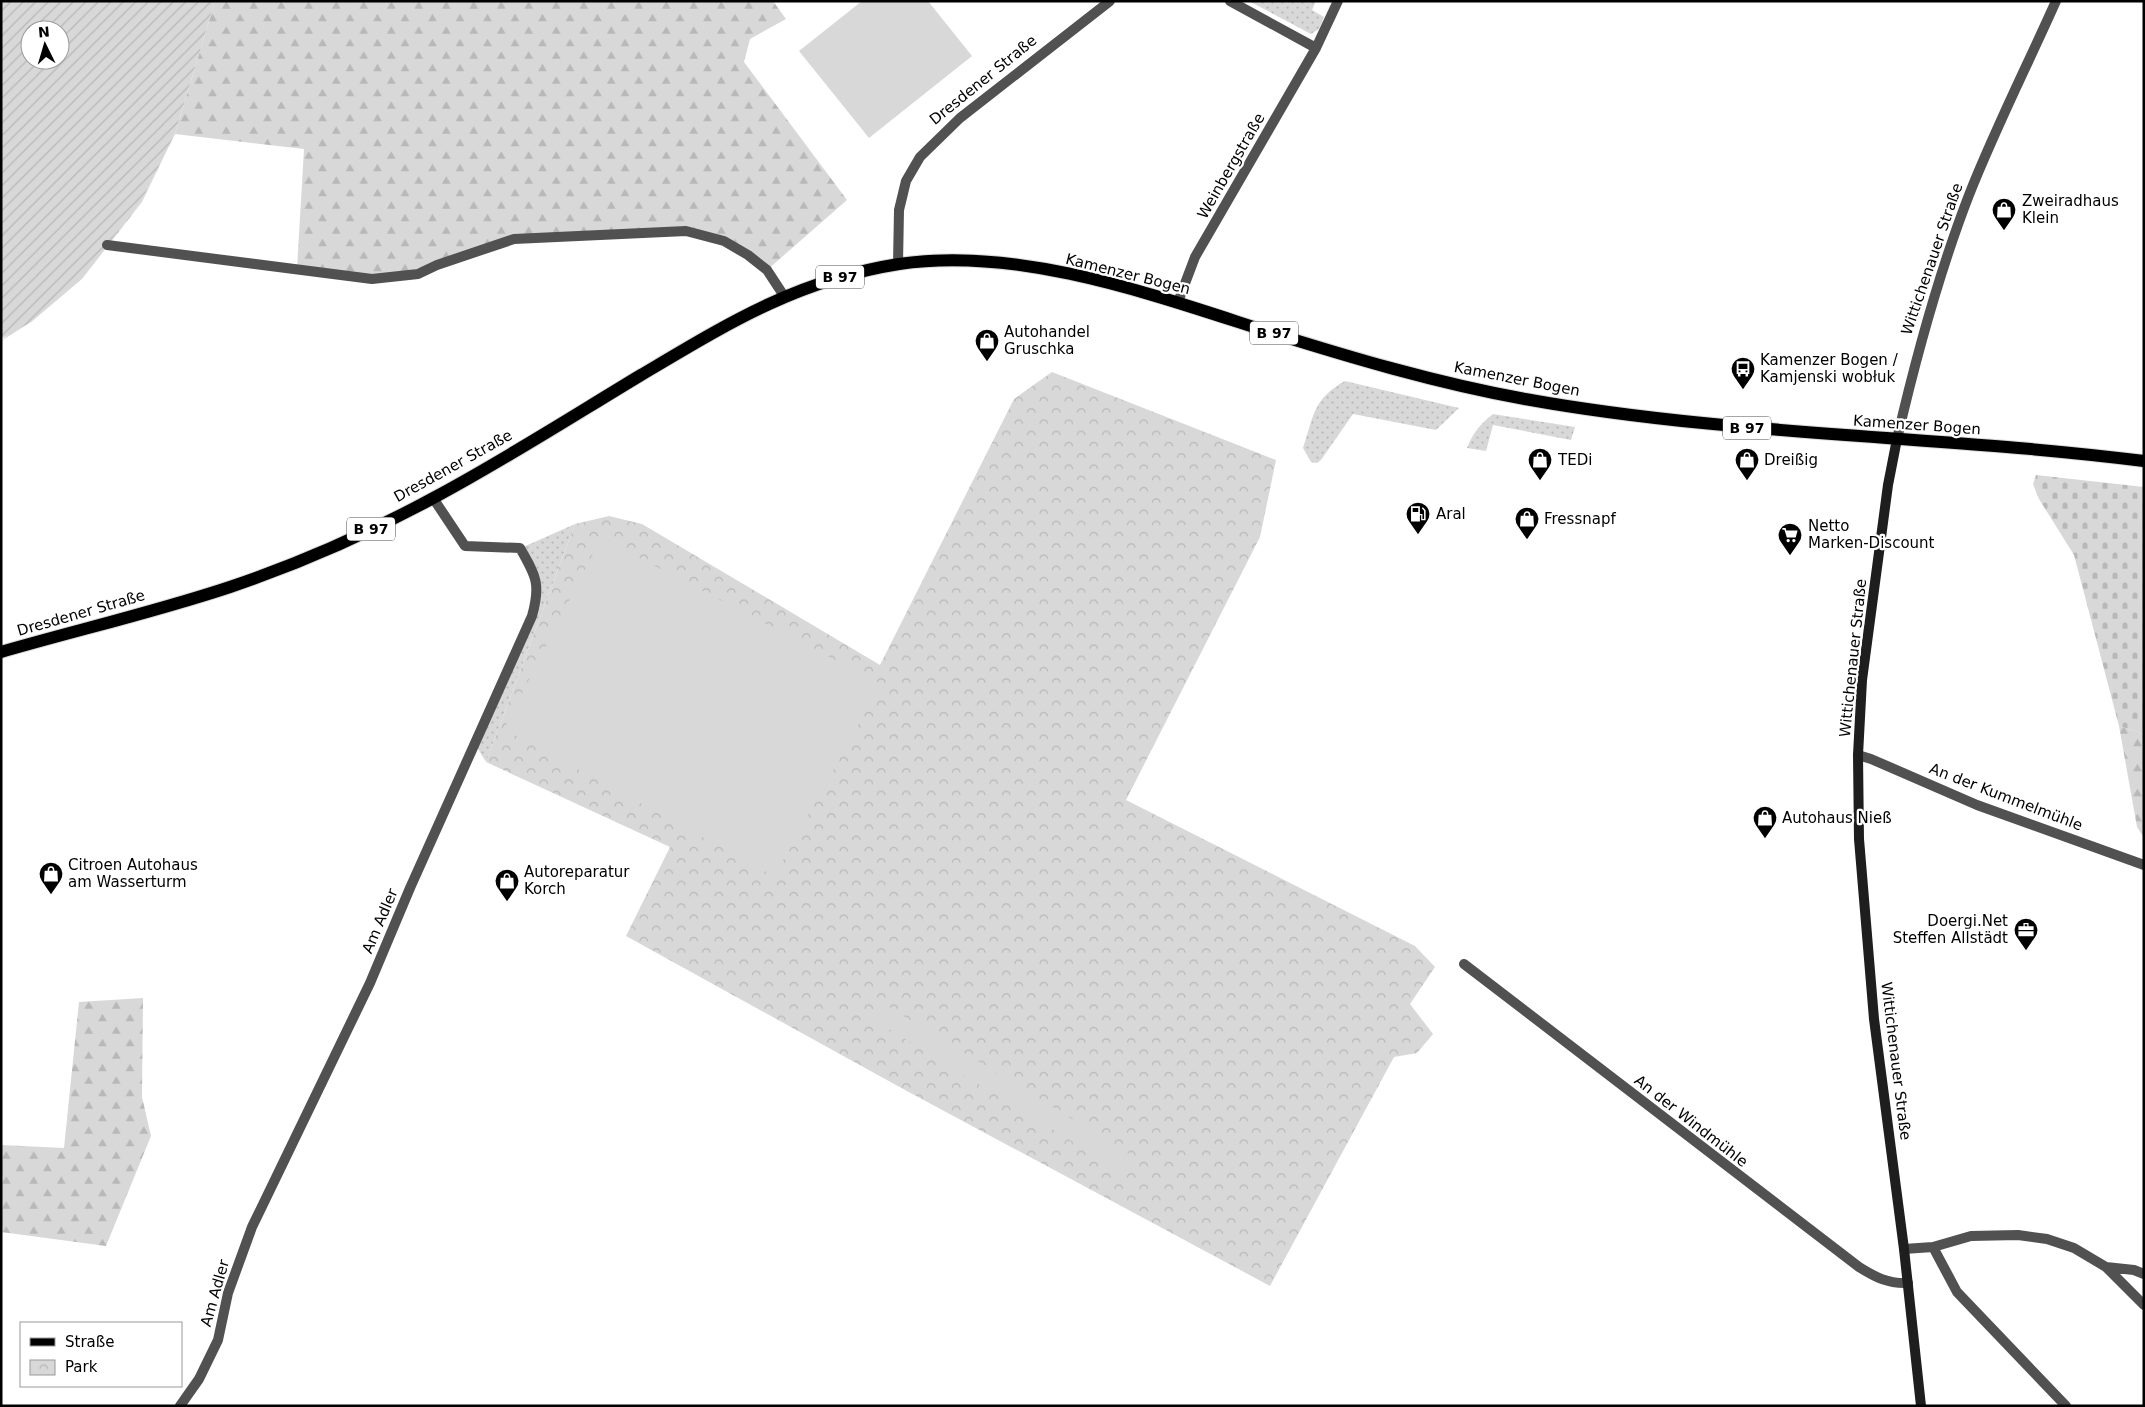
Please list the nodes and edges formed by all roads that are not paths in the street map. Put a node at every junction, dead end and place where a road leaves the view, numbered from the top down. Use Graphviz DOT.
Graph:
graph roads {
  1 [pos="1110,1"];
  2 [pos="1230,1"];
  3 [pos="1338,1"];
  4 [pos="2056,1"];
  5 [pos="1316,48"];
  6 [pos="107,245"];
  7 [pos="898,264"];
  8 [pos="784,296"];
  9 [pos="1178,302"];
  10 [pos="1897,439"];
  11 [pos="2144,461"];
  12 [pos="433,498"];
  13 [pos="1,652"];
  14 [pos="1858,755"];
  15 [pos="2144,865"];
  16 [pos="1464,964"];
  17 [pos="1933,1247"];
  18 [pos="1904,1249"];
  19 [pos="2106,1268"];
  20 [pos="2144,1274"];
  21 [pos="1908,1283"];
  22 [pos="2144,1305"];
  23 [pos="180,1406"];
  24 [pos="1921,1406"];
  25 [pos="2066,1406"];
  1 -- 7 [label="street, Dresdener Straße"];
  2 -- 5 [label="street"];
  3 -- 5 [label="street, Weinbergstraße"];
  4 -- 10 [label="street, Wittichenauer Straße"];
  5 -- 9 [label="street, Weinbergstraße"];
  6 -- 8 [label="street"];
  7 -- 8 [label="main road, Dresdener Straße / B 97"];
  7 -- 9 [label="main road, Kamenzer Bogen / B 97"];
  8 -- 12 [label="main road, Dresdener Straße / B 97"];
  9 -- 10 [label="main road, Kamenzer Bogen / B 97"];
  10 -- 11 [label="main road, Kamenzer Bogen / B 97"];
  10 -- 14 [label="main road, Wittichenauer Straße"];
  12 -- 13 [label="main road, Dresdener Straße / B 97"];
  12 -- 23 [label="street, Am Adler"];
  14 -- 15 [label="street, An der Kummelmühle"];
  14 -- 18 [label="main road, Wittichenauer Straße"];
  16 -- 21 [label="street, An der Windmühle"];
  17 -- 18 [label="street"];
  17 -- 19 [label="street"];
  17 -- 25 [label="street"];
  18 -- 21 [label="main road, Wittichenauer Straße"];
  19 -- 20 [label="street"];
  19 -- 22 [label="street"];
  21 -- 24 [label="main road, Wittichenauer Straße"];
}
